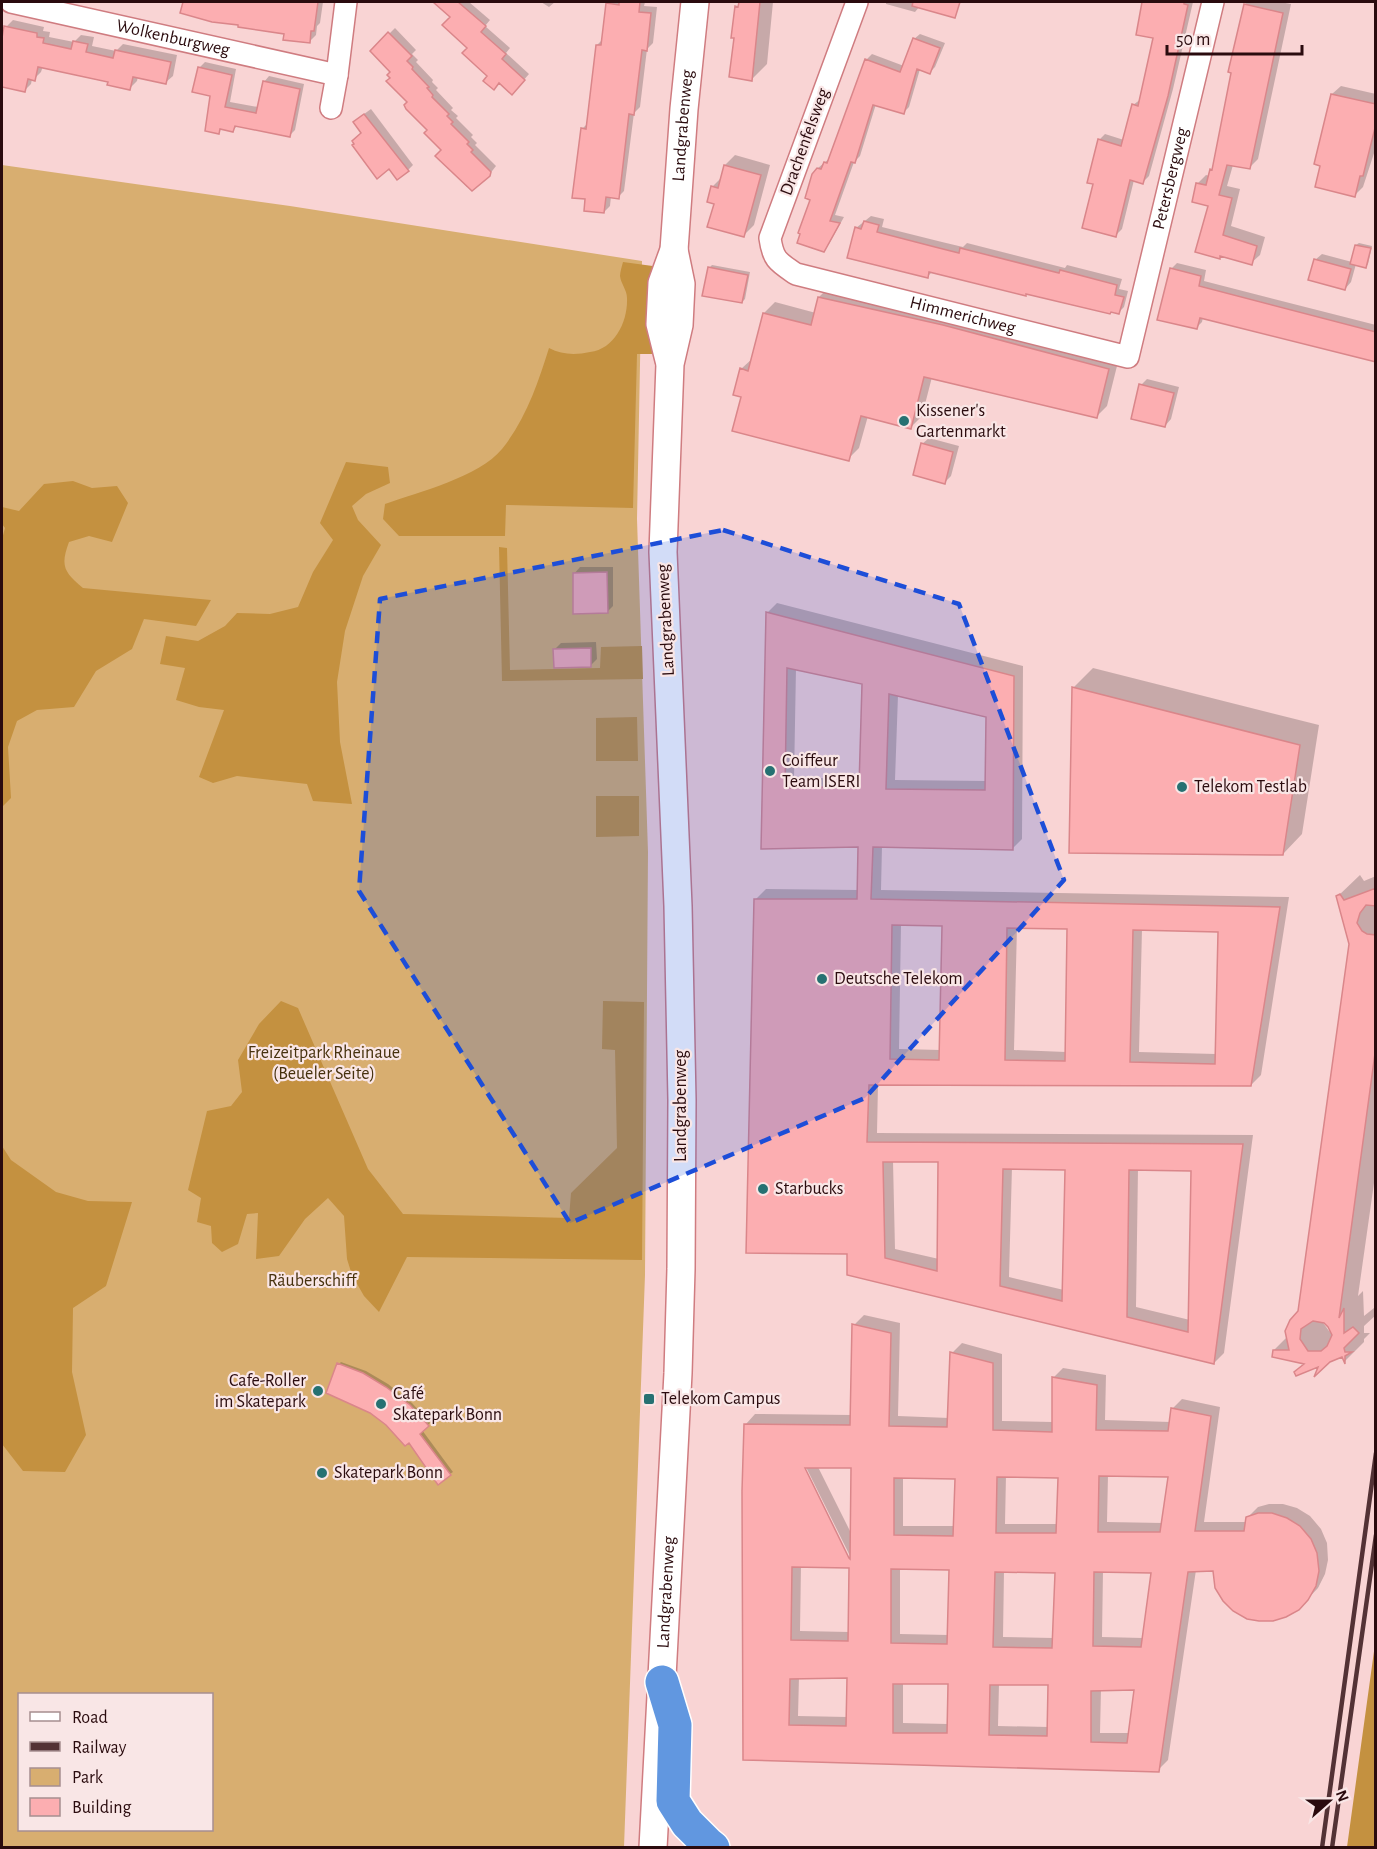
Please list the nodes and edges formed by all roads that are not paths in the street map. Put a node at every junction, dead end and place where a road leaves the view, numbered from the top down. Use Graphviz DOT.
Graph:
graph roads {
  1 [pos="11,2"];
  2 [pos="346,2"];
  3 [pos="695,2"];
  4 [pos="857,2"];
  5 [pos="1213,2"];
  6 [pos="337,75"];
  7 [pos="331,108"];
  8 [pos="796,274"];
  9 [pos="1128,357"];
  10 [pos="662,1682"];
  11 [pos="653,1848"];
  12 [pos="713,1848"];
  1 -- 6 [label="street, Wolkenburgweg"];
  2 -- 6 [label="street"];
  3 -- 10 [label="street, Landgrabenweg"];
  4 -- 8 [label="street, Drachenfelsweg"];
  5 -- 9 [label="street, Petersbergweg"];
  6 -- 7 [label="street"];
  8 -- 9 [label="street, Himmerichweg"];
  10 -- 11 [label="street, Landgrabenweg"];
  10 -- 12 [label="highway"];
}
